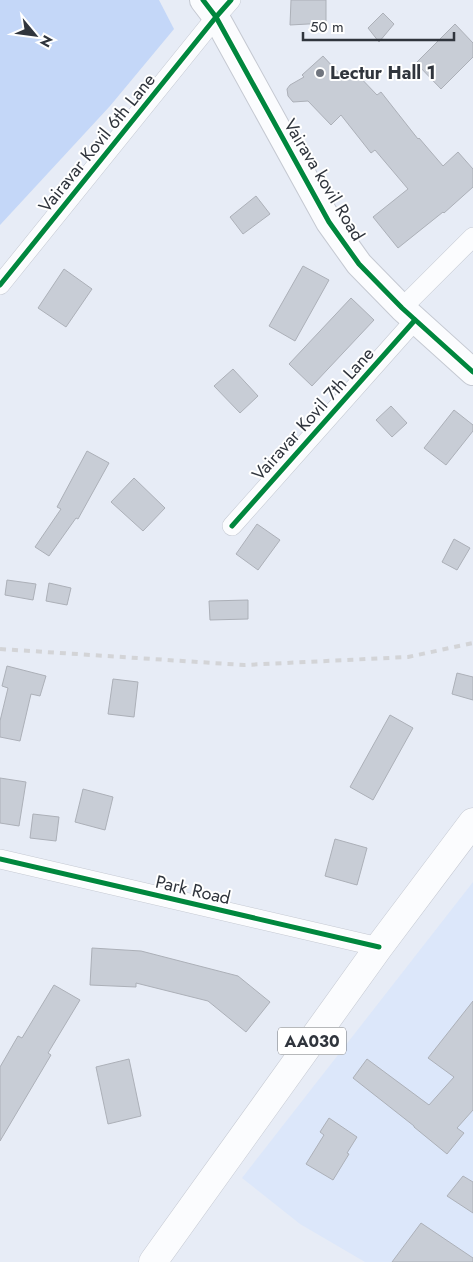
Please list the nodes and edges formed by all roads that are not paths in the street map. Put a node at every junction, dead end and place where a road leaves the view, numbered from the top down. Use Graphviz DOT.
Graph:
graph roads {
  1 [pos="217,6"];
  2 [pos="473,237"];
  3 [pos="0,285"];
  4 [pos="409,314"];
  5 [pos="473,372"];
  6 [pos="232,526"];
  7 [pos="473,822"];
  8 [pos="0,859"];
  9 [pos="379,947"];
  10 [pos="153,1262"];
  1 -- 3 [label="street, Vairavar Kovil 6th Lane"];
  1 -- 4 [label="street, Vairava kovil Road"];
  2 -- 4 [label="street, Vairavar Kovil 7th Lane"];
  4 -- 5 [label="street, Vairava kovil Road"];
  4 -- 6 [label="street, Vairavar Kovil 7th Lane"];
  7 -- 9 [label="highway, AA030"];
  8 -- 9 [label="street, Park Road"];
  9 -- 10 [label="highway, AA030"];
}
